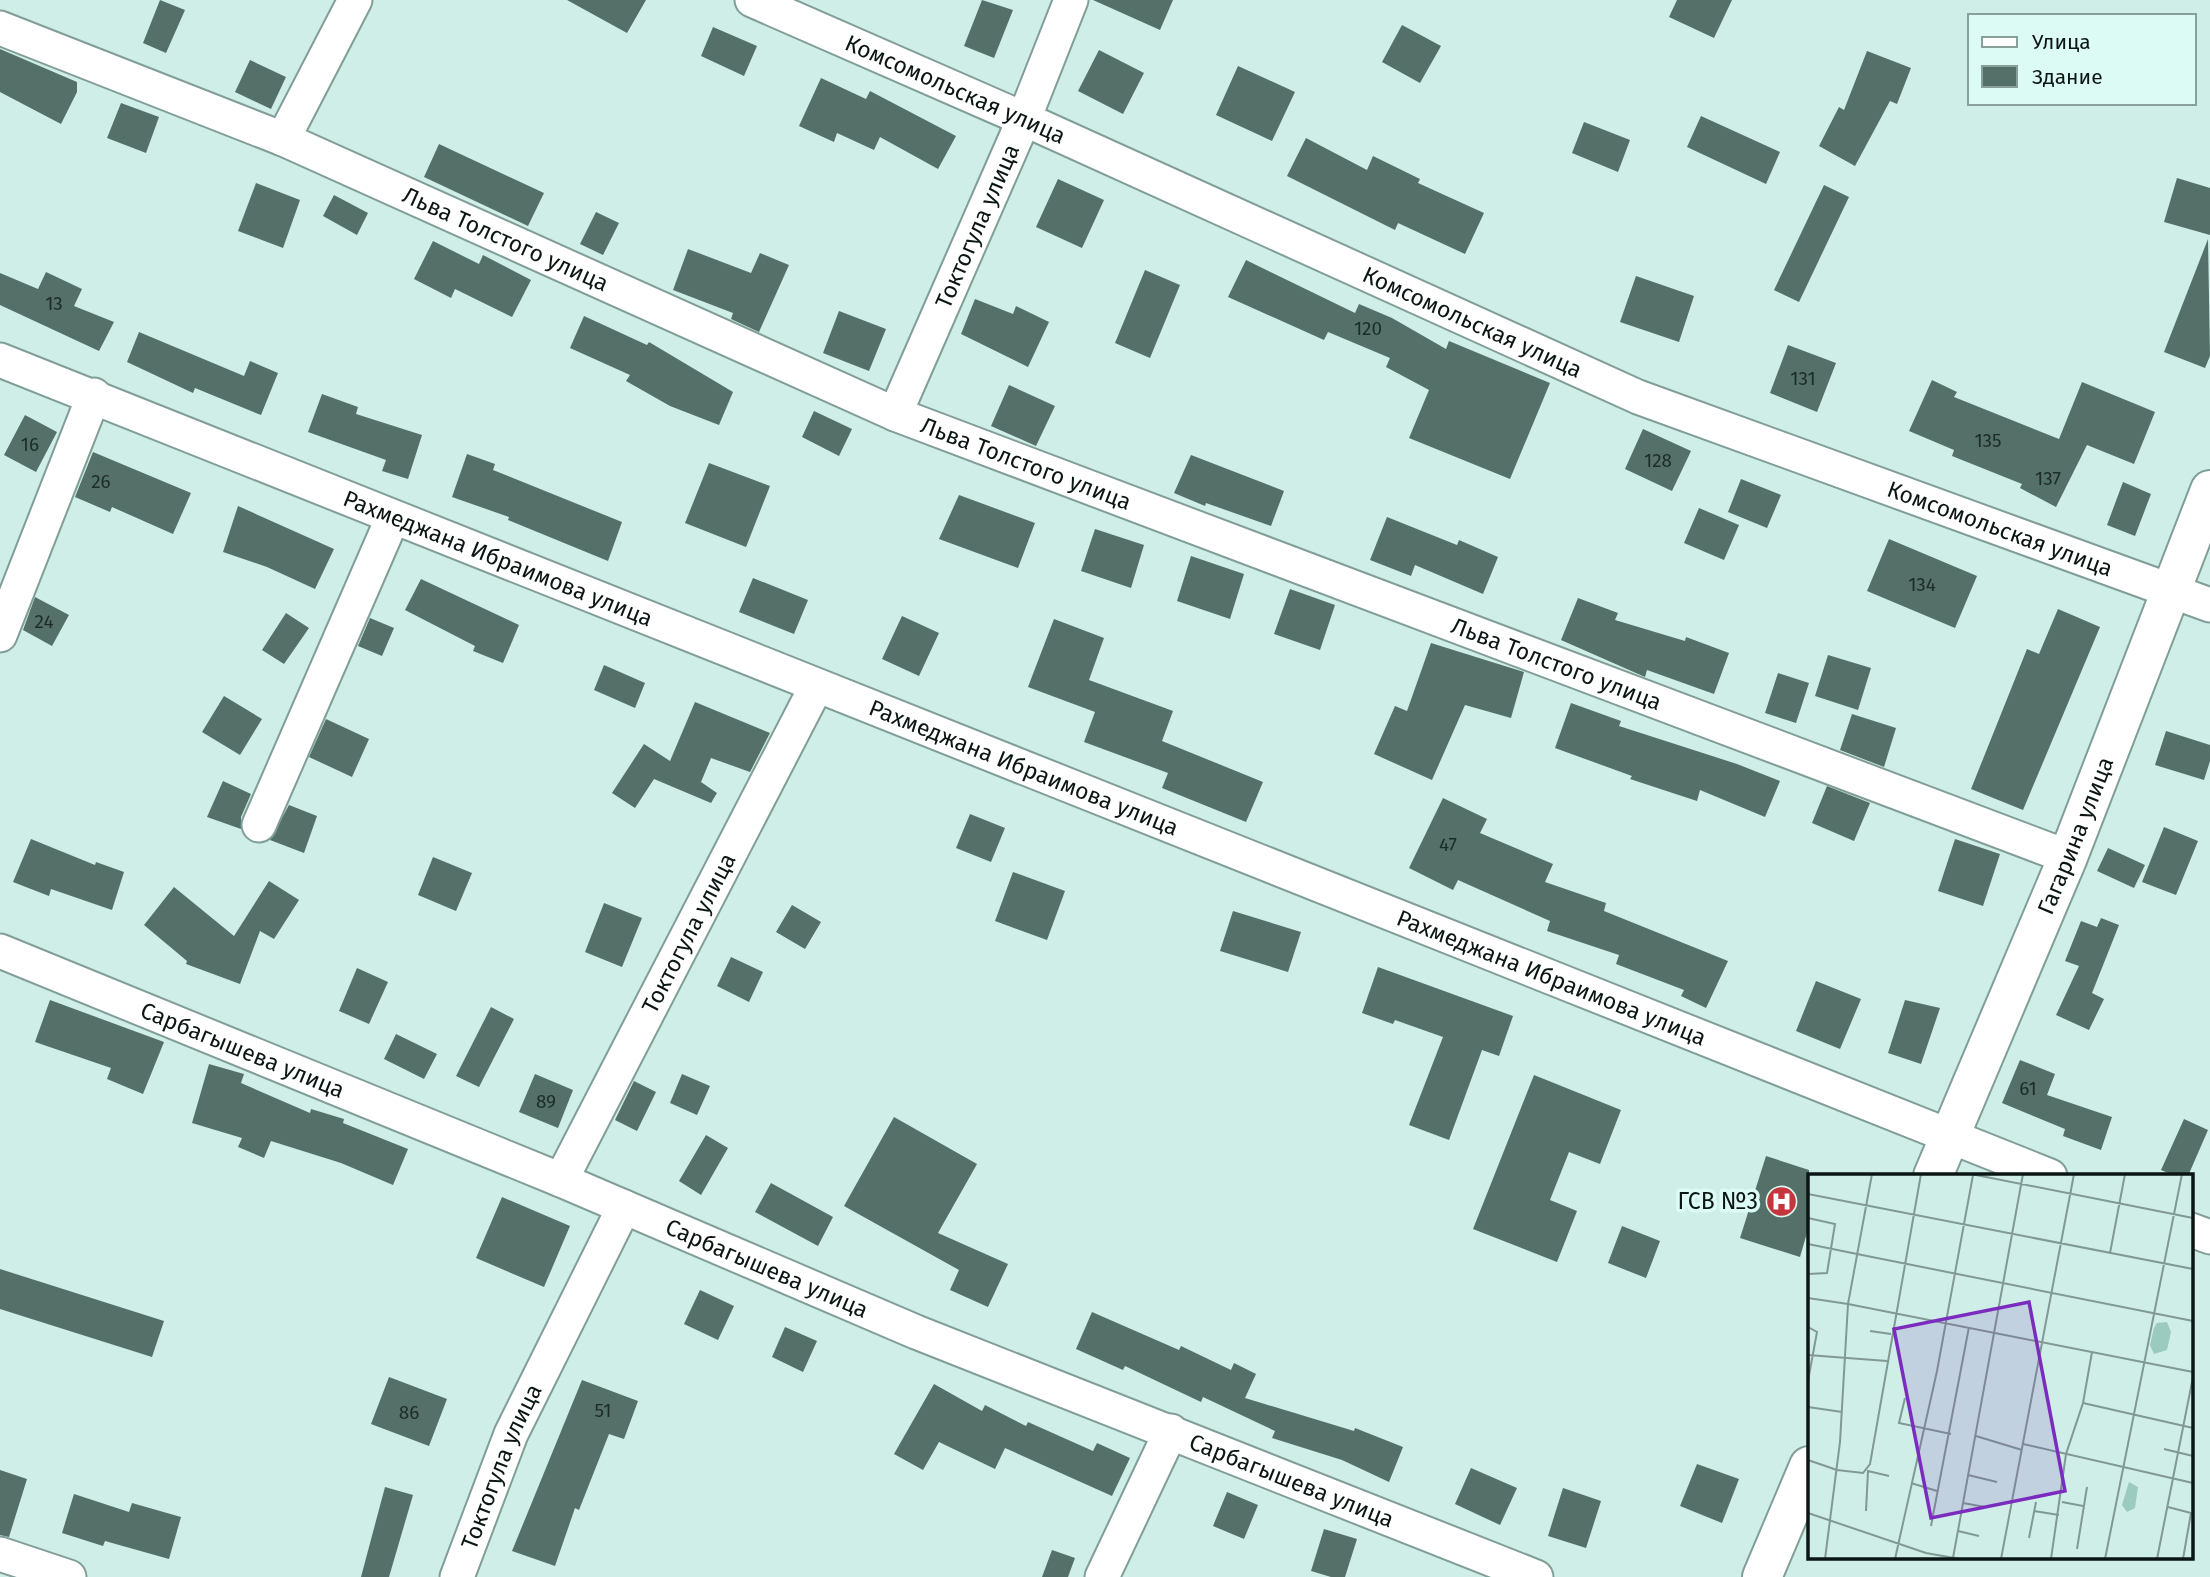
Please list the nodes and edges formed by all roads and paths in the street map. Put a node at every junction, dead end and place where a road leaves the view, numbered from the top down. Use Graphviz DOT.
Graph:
graph roads {
  1 [pos="355,0"];
  2 [pos="752,0"];
  3 [pos="1071,0"];
  4 [pos="0,28"];
  5 [pos="1024,119"];
  6 [pos="283,139"];
  7 [pos="0,360"];
  8 [pos="94,395"];
  9 [pos="895,414"];
  10 [pos="2210,490"];
  11 [pos="393,517"];
  12 [pos="2170,590"];
  13 [pos="2210,605"];
  14 [pos="0,635"];
  15 [pos="816,687"];
  16 [pos="259,825"];
  17 [pos="2068,857"];
  18 [pos="0,951"];
  19 [pos="1949,1138"];
  20 [pos="1934,1174"];
  21 [pos="2045,1174"];
  22 [pos="561,1180"];
  23 [pos="624,1207"];
  24 [pos="2192,1230"];
  25 [pos="2210,1237"];
  26 [pos="1171,1431"];
  27 [pos="1808,1468"];
  28 [pos="0,1554"];
  29 [pos="69,1577"];
  30 [pos="457,1577"];
  31 [pos="1102,1577"];
  32 [pos="1536,1577"];
  33 [pos="1762,1577"];
  1 -- 6 [label="street"];
  2 -- 5 [label="street, Комсомольская улица"];
  3 -- 5 [label="street, Токтогула улица"];
  4 -- 6 [label="street, Льва Толстого улица"];
  5 -- 9 [label="street, Токтогула улица"];
  5 -- 12 [label="street, Комсомольская улица"];
  6 -- 9 [label="street, Льва Толстого улица"];
  7 -- 8 [label="street, Рахмеджана Ибраимова улица"];
  8 -- 11 [label="street, Рахмеджана Ибраимова улица"];
  8 -- 14 [label="street"];
  9 -- 17 [label="street, Льва Толстого улица"];
  10 -- 12 [label="main road, Гагарина улица"];
  11 -- 15 [label="street, Рахмеджана Ибраимова улица"];
  11 -- 16 [label="street"];
  12 -- 13 [label="street, Комсомольская улица"];
  12 -- 17 [label="main road, Гагарина улица"];
  15 -- 19 [label="street, Рахмеджана Ибраимова улица"];
  15 -- 22 [label="street, Токтогула улица"];
  17 -- 19 [label="main road, Гагарина улица"];
  18 -- 22 [label="street, Сарбагышева улица"];
  19 -- 20 [label="main road, Гагарина улица"];
  19 -- 21 [label="street, Рахмеджана Ибраимова улица"];
  22 -- 23 [label="street, Сарбагышева улица"];
  23 -- 26 [label="street, Сарбагышева улица"];
  23 -- 30 [label="street, Токтогула улица"];
  24 -- 25 [label="street"];
  26 -- 31 [label="street"];
  26 -- 32 [label="street, Сарбагышева улица"];
  27 -- 33 [label="main road"];
  28 -- 29 [label="street"];
}
